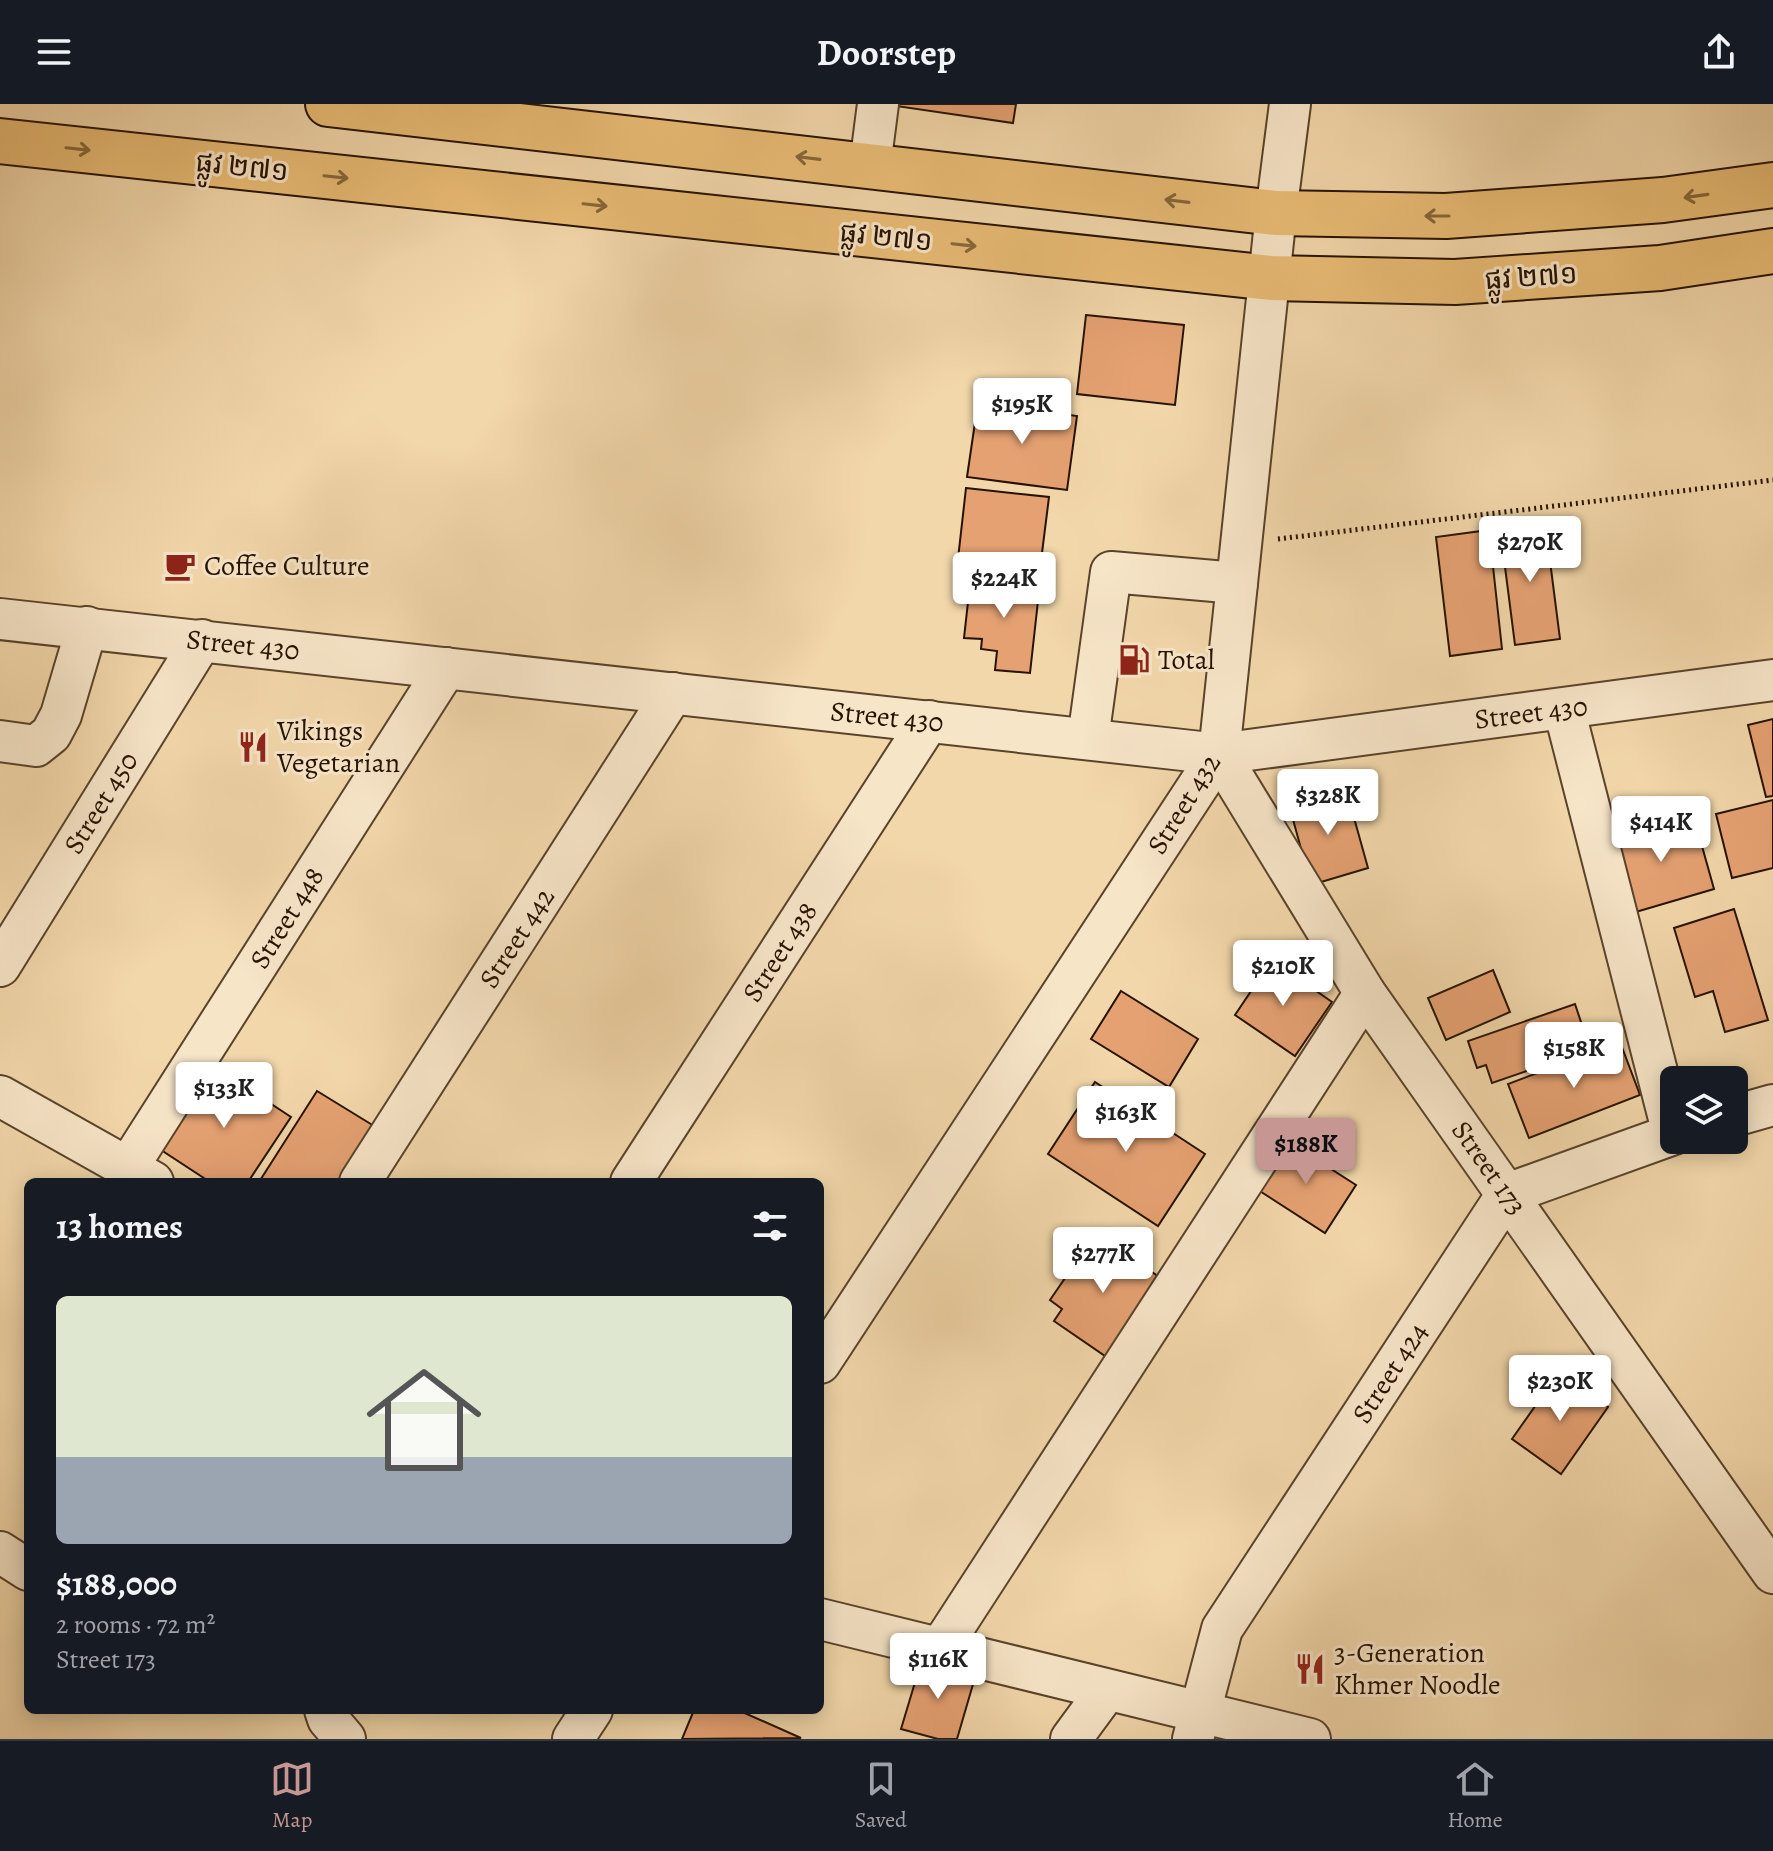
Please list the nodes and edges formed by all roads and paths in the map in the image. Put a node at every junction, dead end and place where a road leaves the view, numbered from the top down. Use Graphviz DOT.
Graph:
graph roads {
  1 [pos="878,104"];
  2 [pos="1290,104"];
  3 [pos="345,105"];
  4 [pos="0,141"];
  5 [pos="870,166"];
  6 [pos="1773,185"];
  7 [pos="1276,213"];
  8 [pos="1773,251"];
  9 [pos="1271,278"];
  10 [pos="1773,480"];
  11 [pos="1241,543"];
  12 [pos="1237,583"];
  13 [pos="0,619"];
  14 [pos="87,627"];
  15 [pos="202,640"];
  16 [pos="446,668"];
  17 [pos="1773,680"];
  18 [pos="673,693"];
  19 [pos="1564,709"];
  20 [pos="929,721"];
  21 [pos="1088,739"];
  22 [pos="0,741"];
  23 [pos="1219,754"];
  24 [pos="0,966"];
  25 [pos="1365,993"];
  26 [pos="1660,1080"];
  27 [pos="0,1096"];
  28 [pos="1773,1105"];
  29 [pos="1748,1112"];
  30 [pos="1660,1139"];
  31 [pos="140,1175"];
  32 [pos="363,1178"];
  33 [pos="634,1178"];
  34 [pos="1507,1194"];
  35 [pos="824,1357"];
  36 [pos="0,1552"];
  37 [pos="1768,1556"];
  38 [pos="24,1567"];
  39 [pos="824,1620"];
  40 [pos="939,1650"];
  41 [pos="1107,1690"];
  42 [pos="326,1714"];
  43 [pos="589,1714"];
  44 [pos="1196,1726"];
  45 [pos="345,1739"];
  46 [pos="573,1739"];
  47 [pos="1071,1739"];
  48 [pos="1310,1739"];
  1 -- 5 [label="street"];
  2 -- 7 [label="street, Street 432"];
  5 -- 3 [label="main road, one-way"];
  4 -- 9 [label="main road, ផ្លូវ ២៧១, one-way"];
  7 -- 5 [label="main road, one-way"];
  6 -- 7 [label="main road, one-way"];
  7 -- 9 [label="street, Street 432"];
  8 -- 9 [label="main road, ផ្លូវ ២៧១"];
  9 -- 11 [label="street, Street 432"];
  10 -- 11 [label="path"];
  11 -- 12 [label="street, Street 432"];
  12 -- 21 [label="street"];
  12 -- 23 [label="street, Street 432"];
  13 -- 14 [label="street, Street 430"];
  14 -- 15 [label="street, Street 430"];
  14 -- 22 [label="street"];
  15 -- 16 [label="street, Street 430"];
  15 -- 24 [label="street, Street 450"];
  16 -- 18 [label="street, Street 430"];
  16 -- 31 [label="street, Street 448"];
  17 -- 19 [label="street, Street 430"];
  18 -- 20 [label="street, Street 430"];
  18 -- 32 [label="street, Street 442"];
  19 -- 23 [label="street, Street 430"];
  19 -- 26 [label="street"];
  20 -- 21 [label="street, Street 430"];
  20 -- 33 [label="street, Street 438"];
  21 -- 23 [label="street, Street 430"];
  23 -- 25 [label="street, Street 173"];
  23 -- 35 [label="street, Street 432"];
  25 -- 34 [label="street, Street 173"];
  25 -- 40 [label="street"];
  27 -- 31 [label="street"];
  28 -- 29 [label="street"];
  30 -- 34 [label="street"];
  34 -- 37 [label="street, Street 173"];
  34 -- 44 [label="street, Street 424"];
  36 -- 38 [label="street"];
  39 -- 40 [label="street"];
  40 -- 41 [label="street"];
  41 -- 44 [label="street"];
  41 -- 47 [label="street"];
  42 -- 45 [label="street"];
  43 -- 46 [label="street"];
  44 -- 48 [label="street"];
}
